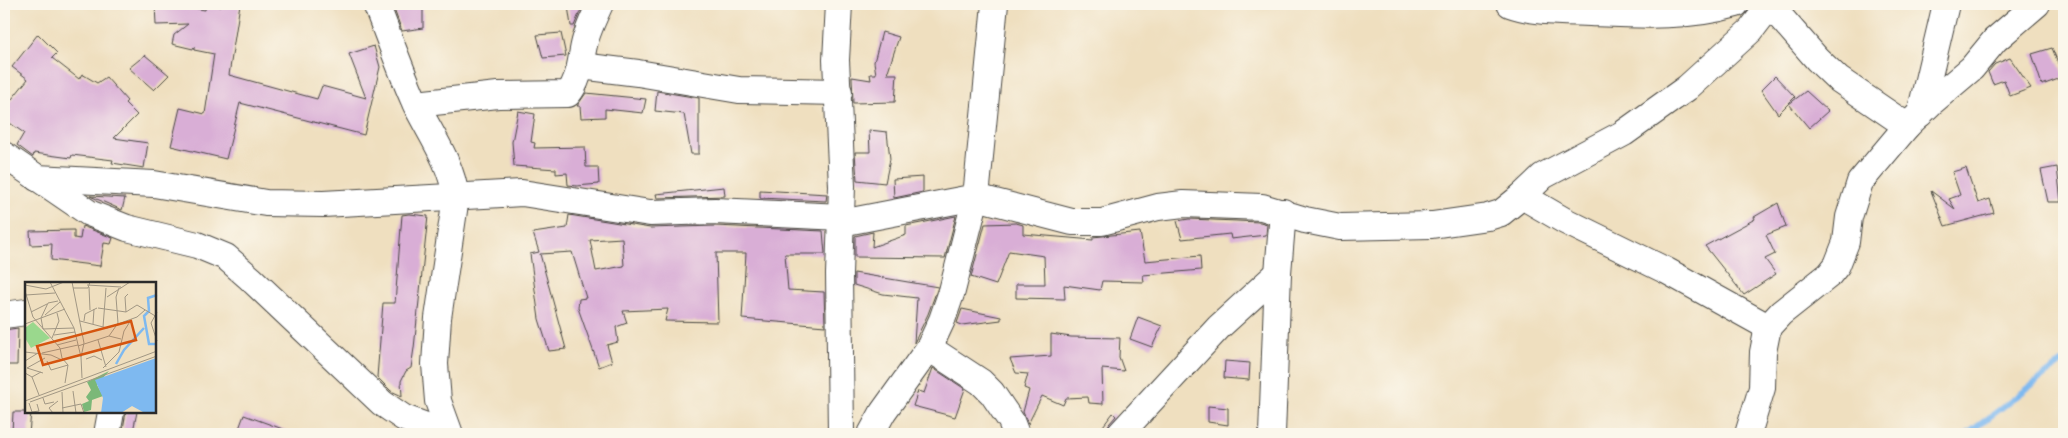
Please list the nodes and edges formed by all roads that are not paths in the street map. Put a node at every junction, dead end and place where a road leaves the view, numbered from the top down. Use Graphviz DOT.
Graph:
graph roads {
  1 [pos="376,4"];
  2 [pos="600,4"];
  3 [pos="839,4"];
  4 [pos="995,4"];
  5 [pos="1510,4"];
  6 [pos="1736,4"];
  7 [pos="1771,4"];
  8 [pos="1946,4"];
  9 [pos="2037,4"];
  10 [pos="581,66"];
  11 [pos="839,92"];
  12 [pos="416,104"];
  13 [pos="1914,120"];
  14 [pos="4,155"];
  15 [pos="37,178"];
  16 [pos="456,196"];
  17 [pos="976,196"];
  18 [pos="1522,196"];
  19 [pos="1283,212"];
  20 [pos="842,220"];
  21 [pos="1278,273"];
  22 [pos="25,312"];
  23 [pos="4,315"];
  24 [pos="1768,327"];
  25 [pos="929,348"];
  26 [pos="111,413"];
  27 [pos="107,434"];
  28 [pos="449,434"];
  29 [pos="841,434"];
  30 [pos="871,434"];
  31 [pos="1016,434"];
  32 [pos="1120,434"];
  33 [pos="1272,434"];
  34 [pos="1748,434"];
  1 -- 12 [label="street"];
  2 -- 10 [label="street"];
  3 -- 11 [label="street"];
  4 -- 17 [label="street"];
  5 -- 6 [label="street"];
  7 -- 13 [label="street"];
  7 -- 18 [label="street"];
  8 -- 13 [label="street"];
  9 -- 13 [label="street"];
  10 -- 11 [label="street"];
  10 -- 12 [label="street"];
  11 -- 20 [label="street"];
  12 -- 16 [label="street"];
  13 -- 24 [label="street"];
  14 -- 15 [label="street"];
  15 -- 16 [label="street"];
  15 -- 28 [label="street"];
  16 -- 20 [label="street"];
  16 -- 28 [label="street"];
  17 -- 19 [label="street"];
  17 -- 20 [label="street"];
  17 -- 25 [label="street"];
  18 -- 19 [label="street"];
  18 -- 24 [label="street"];
  19 -- 21 [label="street"];
  20 -- 29 [label="street"];
  21 -- 32 [label="street"];
  21 -- 33 [label="street"];
  22 -- 23 [label="street"];
  24 -- 34 [label="street"];
  25 -- 30 [label="street"];
  25 -- 31 [label="street"];
  26 -- 27 [label="street"];
}
